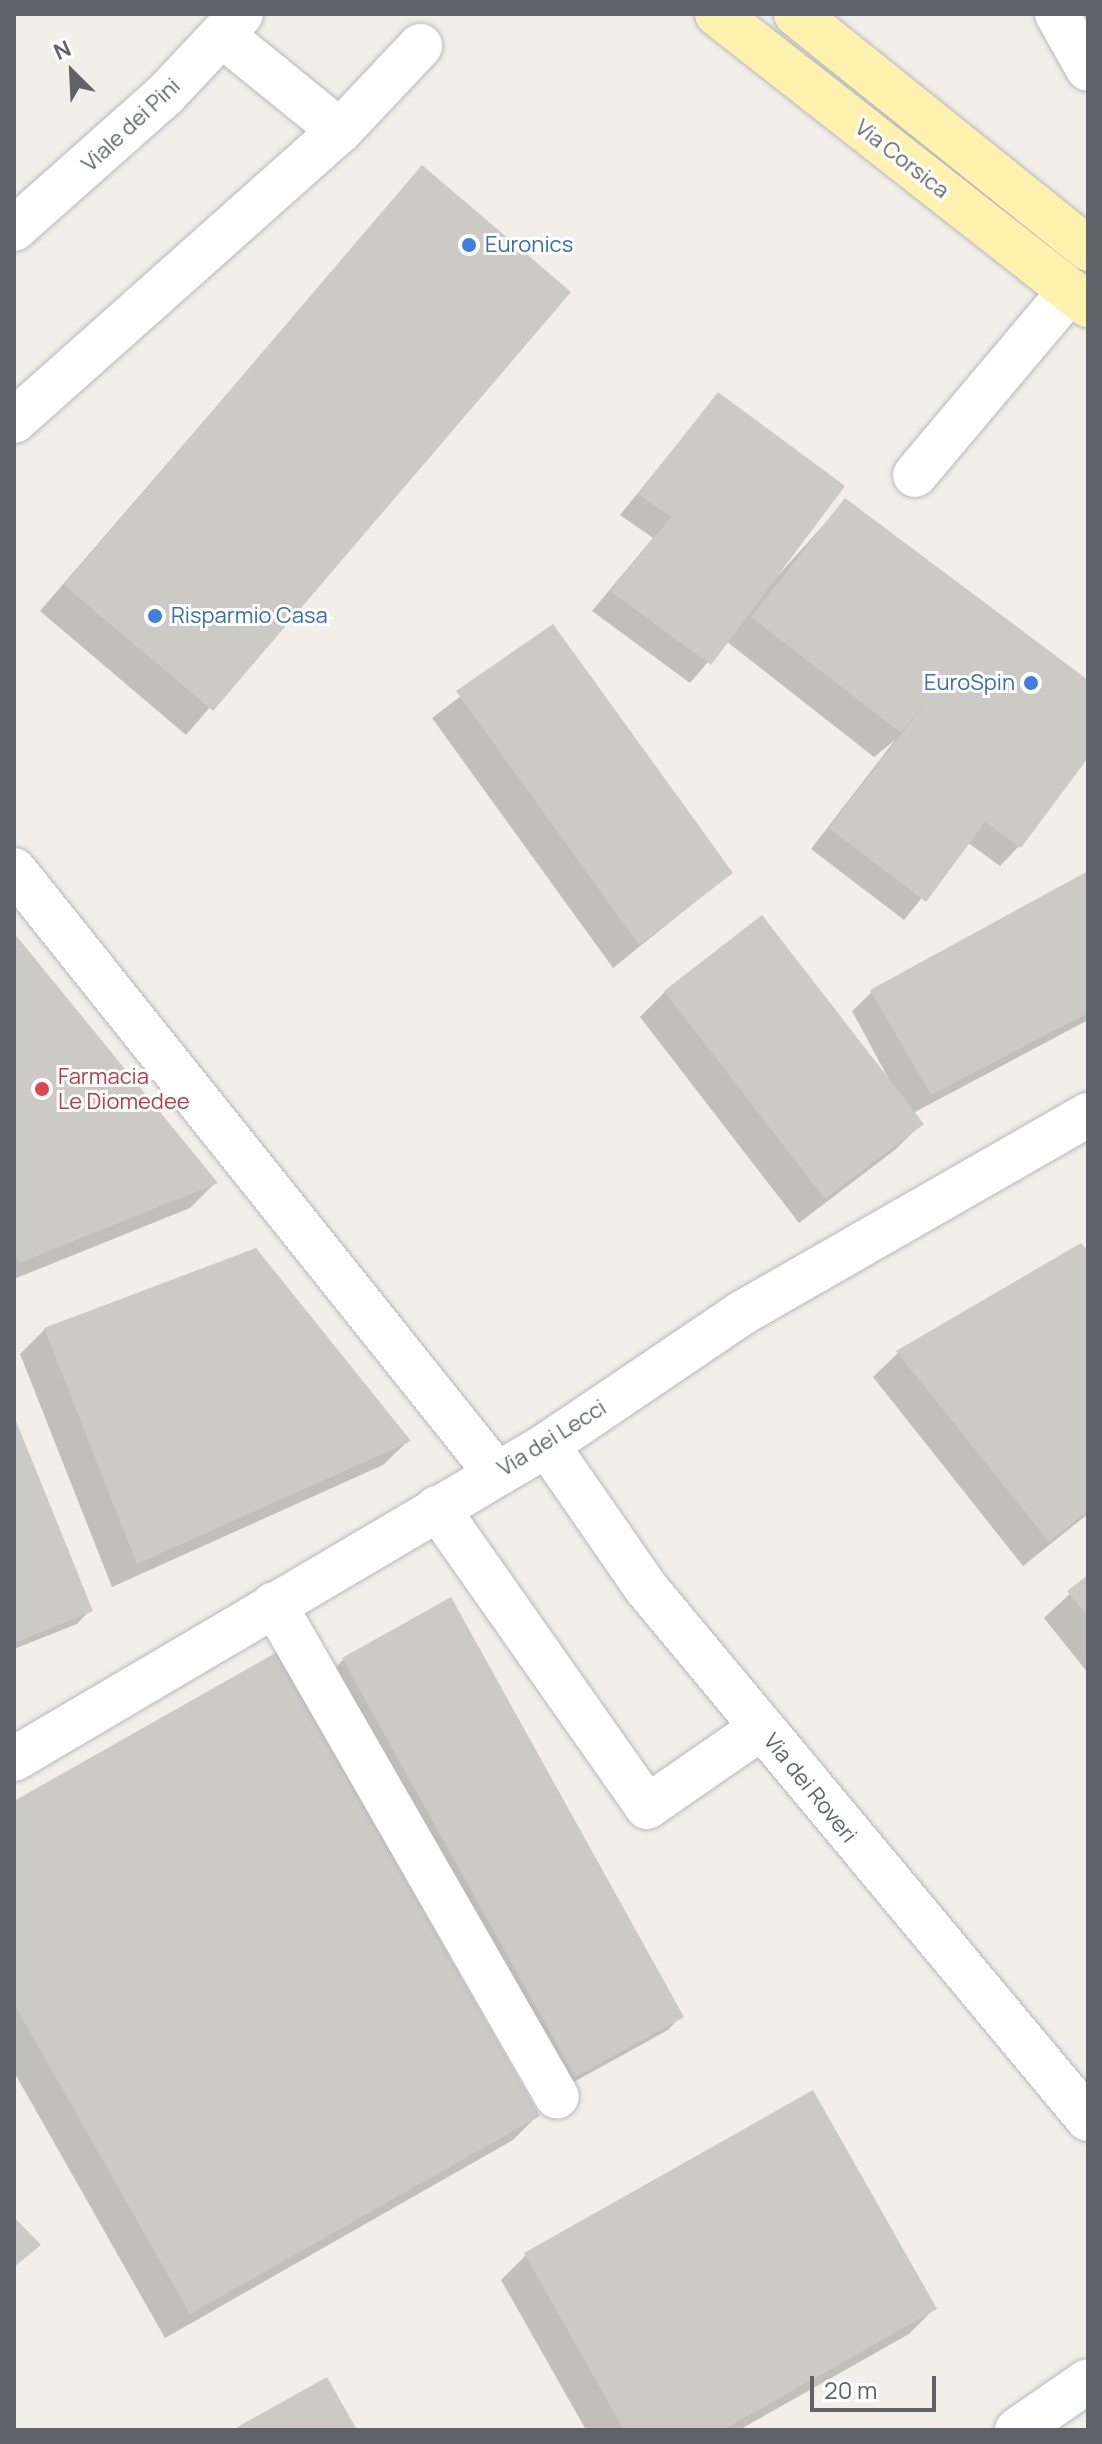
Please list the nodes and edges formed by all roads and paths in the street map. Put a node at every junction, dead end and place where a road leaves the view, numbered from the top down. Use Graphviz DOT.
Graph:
graph roads {
  1 [pos="717,14"];
  2 [pos="796,14"];
  3 [pos="1057,14"];
  4 [pos="232,25"];
  5 [pos="420,46"];
  6 [pos="1088,69"];
  7 [pos="340,131"];
  8 [pos="14,229"];
  9 [pos="1088,249"];
  10 [pos="1079,298"];
  11 [pos="14,421"];
  12 [pos="915,475"];
  13 [pos="14,870"];
  14 [pos="1088,1115"];
  15 [pos="547,1445"];
  16 [pos="496,1473"];
  17 [pos="437,1508"];
  18 [pos="274,1604"];
  19 [pos="761,1728"];
  20 [pos="14,1759"];
  21 [pos="557,2097"];
  22 [pos="1085,2109"];
  23 [pos="1088,2381"];
  24 [pos="1017,2430"];
  1 -- 10 [label="main road, Via Corsica"];
  2 -- 9 [label="main road, Via Corsica"];
  3 -- 6 [label="street"];
  4 -- 7 [label="street"];
  4 -- 8 [label="street, Viale dei Pini"];
  5 -- 7 [label="street"];
  7 -- 11 [label="street"];
  10 -- 12 [label="street"];
  13 -- 16 [label="street"];
  14 -- 15 [label="street, Via dei Lecci"];
  15 -- 16 [label="street, Via dei Lecci"];
  15 -- 19 [label="street, Via dei Roveri"];
  16 -- 17 [label="street, Via dei Lecci"];
  17 -- 18 [label="street, Via dei Lecci"];
  17 -- 19 [label="street"];
  18 -- 20 [label="street, Via dei Lecci"];
  18 -- 21 [label="street"];
  19 -- 22 [label="street, Via dei Roveri"];
  23 -- 24 [label="street"];
}
